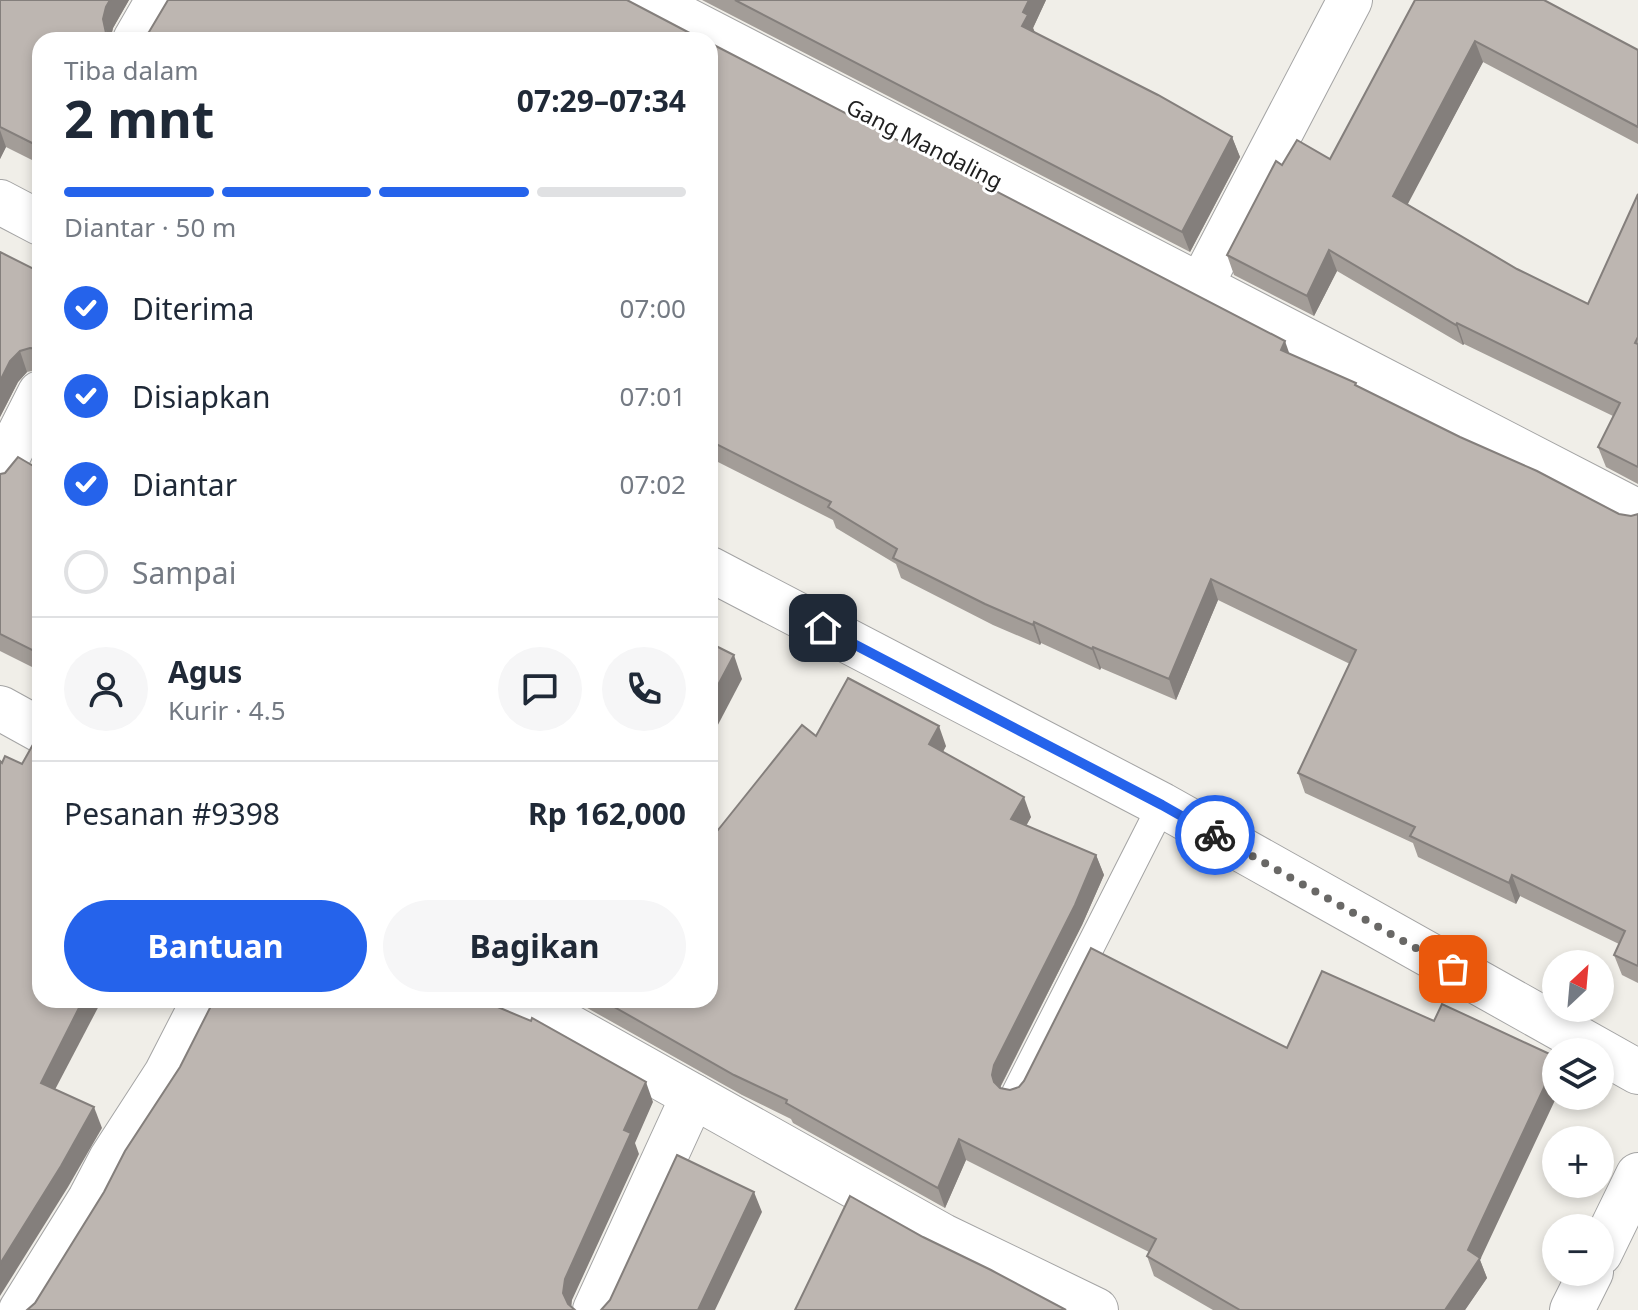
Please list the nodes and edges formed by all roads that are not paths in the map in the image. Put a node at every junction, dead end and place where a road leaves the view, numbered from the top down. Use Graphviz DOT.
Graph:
graph roads {
  1 [pos="158,0"];
  2 [pos="648,0"];
  3 [pos="1350,0"];
  4 [pos="140,32"];
  5 [pos="710,32"];
  6 [pos="718,36"];
  7 [pos="1201,285"];
  8 [pos="32,409"];
  9 [pos="0,472"];
  10 [pos="1638,512"];
  11 [pos="718,573"];
  12 [pos="0,708"];
  13 [pos="32,726"];
  14 [pos="1162,805"];
  15 [pos="200,1008"];
  16 [pos="536,1008"];
  17 [pos="1638,1072"];
  18 [pos="1016,1093"];
  19 [pos="693,1096"];
  20 [pos="1638,1175"];
  21 [pos="1614,1224"];
  22 [pos="1584,1286"];
  23 [pos="21,1310"];
  24 [pos="595,1310"];
  25 [pos="1096,1310"];
  26 [pos="1572,1310"];
  1 -- 4 [label="street"];
  2 -- 5 [label="street, Gang Mandaling"];
  3 -- 7 [label="street"];
  6 -- 7 [label="street, Gang Mandaling"];
  7 -- 10 [label="street, Gang Mandaling"];
  8 -- 9 [label="street"];
  11 -- 14 [label="street"];
  12 -- 13 [label="street"];
  14 -- 17 [label="street"];
  14 -- 18 [label="lane"];
  15 -- 23 [label="street"];
  16 -- 19 [label="street"];
  19 -- 24 [label="street"];
  19 -- 25 [label="street"];
  20 -- 21 [label="street"];
  22 -- 26 [label="street"];
}
